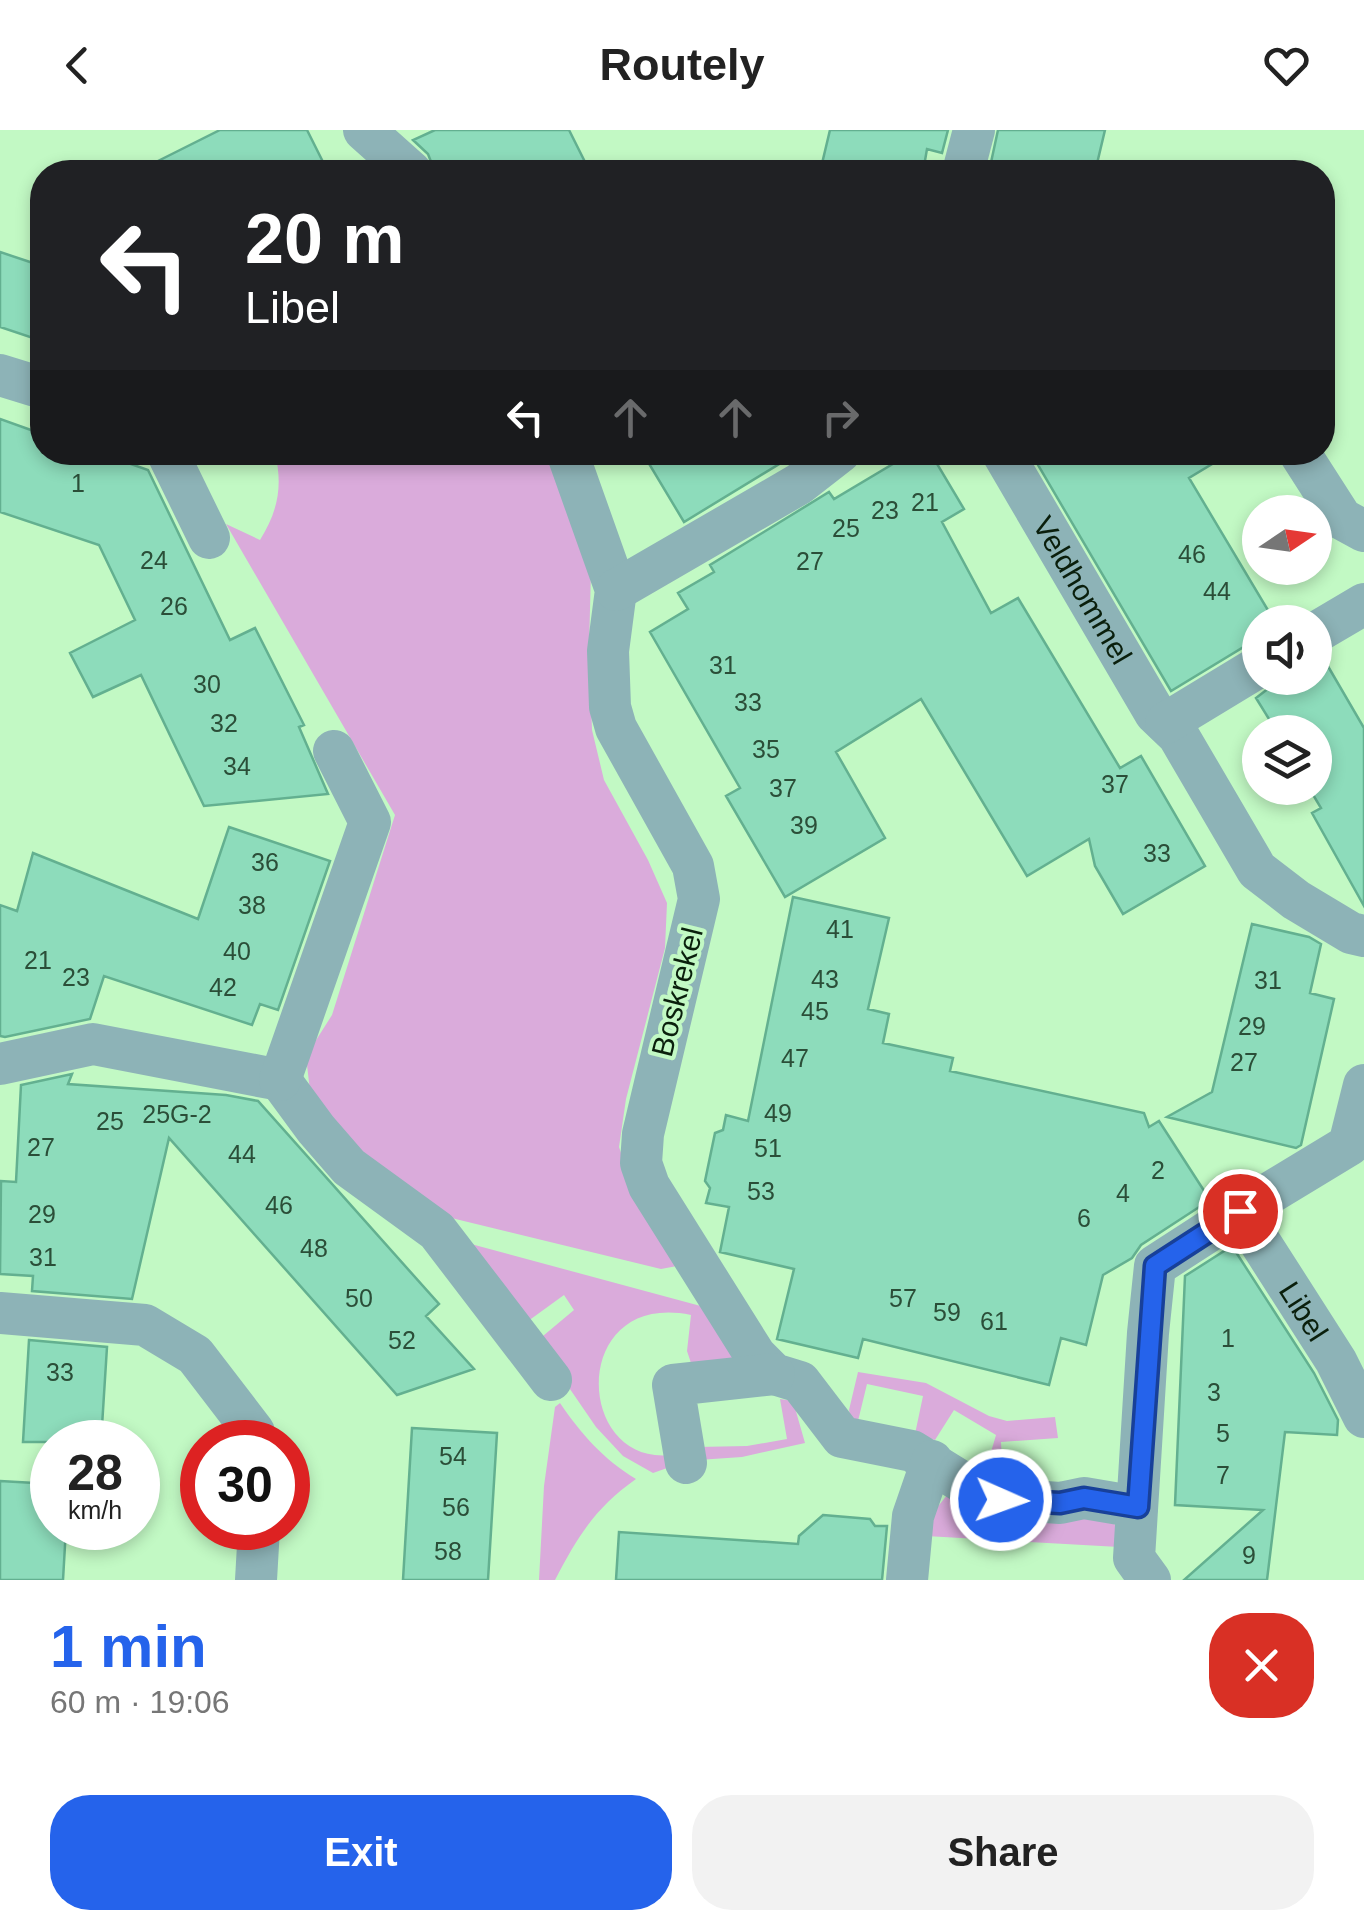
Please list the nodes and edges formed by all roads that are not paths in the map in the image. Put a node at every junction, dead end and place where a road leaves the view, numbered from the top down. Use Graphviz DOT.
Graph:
graph roads {
  1 [pos="364,130"];
  2 [pos="974,130"];
  3 [pos="398,160"];
  4 [pos="965,160"];
  5 [pos="0,375"];
  6 [pos="30,384"];
  7 [pos="173,465"];
  8 [pos="572,465"];
  9 [pos="823,465"];
  10 [pos="1010,465"];
  11 [pos="1307,465"];
  12 [pos="1364,532"];
  13 [pos="209,538"];
  14 [pos="616,590"];
  15 [pos="1364,604"];
  16 [pos="1332,624"];
  17 [pos="1242,677"];
  18 [pos="1166,723"];
  19 [pos="334,750"];
  20 [pos="1364,936"];
  21 [pos="0,1064"];
  22 [pos="280,1080"];
  23 [pos="1363,1092"];
  24 [pos="1240,1211"];
  25 [pos="0,1313"];
  26 [pos="1350,1362"];
  27 [pos="774,1374"];
  28 [pos="551,1380"];
  29 [pos="1364,1417"];
  30 [pos="245,1420"];
  31 [pos="932,1460"];
  32 [pos="686,1463"];
  33 [pos="1138,1507"];
  34 [pos="258,1550"];
  35 [pos="256,1580"];
  36 [pos="907,1580"];
  37 [pos="1150,1580"];
  1 -- 3 [label="street"];
  2 -- 4 [label="street"];
  5 -- 6 [label="street"];
  7 -- 13 [label="street"];
  8 -- 14 [label="street, Boskrekel"];
  9 -- 14 [label="street"];
  10 -- 18 [label="street, Veldhommel"];
  11 -- 12 [label="street"];
  14 -- 27 [label="street, Boskrekel"];
  15 -- 16 [label="street"];
  17 -- 18 [label="street"];
  18 -- 20 [label="street, Veldhommel"];
  19 -- 22 [label="street"];
  21 -- 22 [label="street"];
  22 -- 28 [label="street"];
  23 -- 24 [label="street"];
  24 -- 26 [label="street, Libel"];
  24 -- 33 [label="street"];
  25 -- 30 [label="street"];
  26 -- 29 [label="street, Libel"];
  27 -- 31 [label="street, Boskrekel"];
  27 -- 32 [label="street"];
  31 -- 33 [label="street, Boskrekel"];
  31 -- 36 [label="street"];
  33 -- 37 [label="street"];
  34 -- 35 [label="street"];
}
